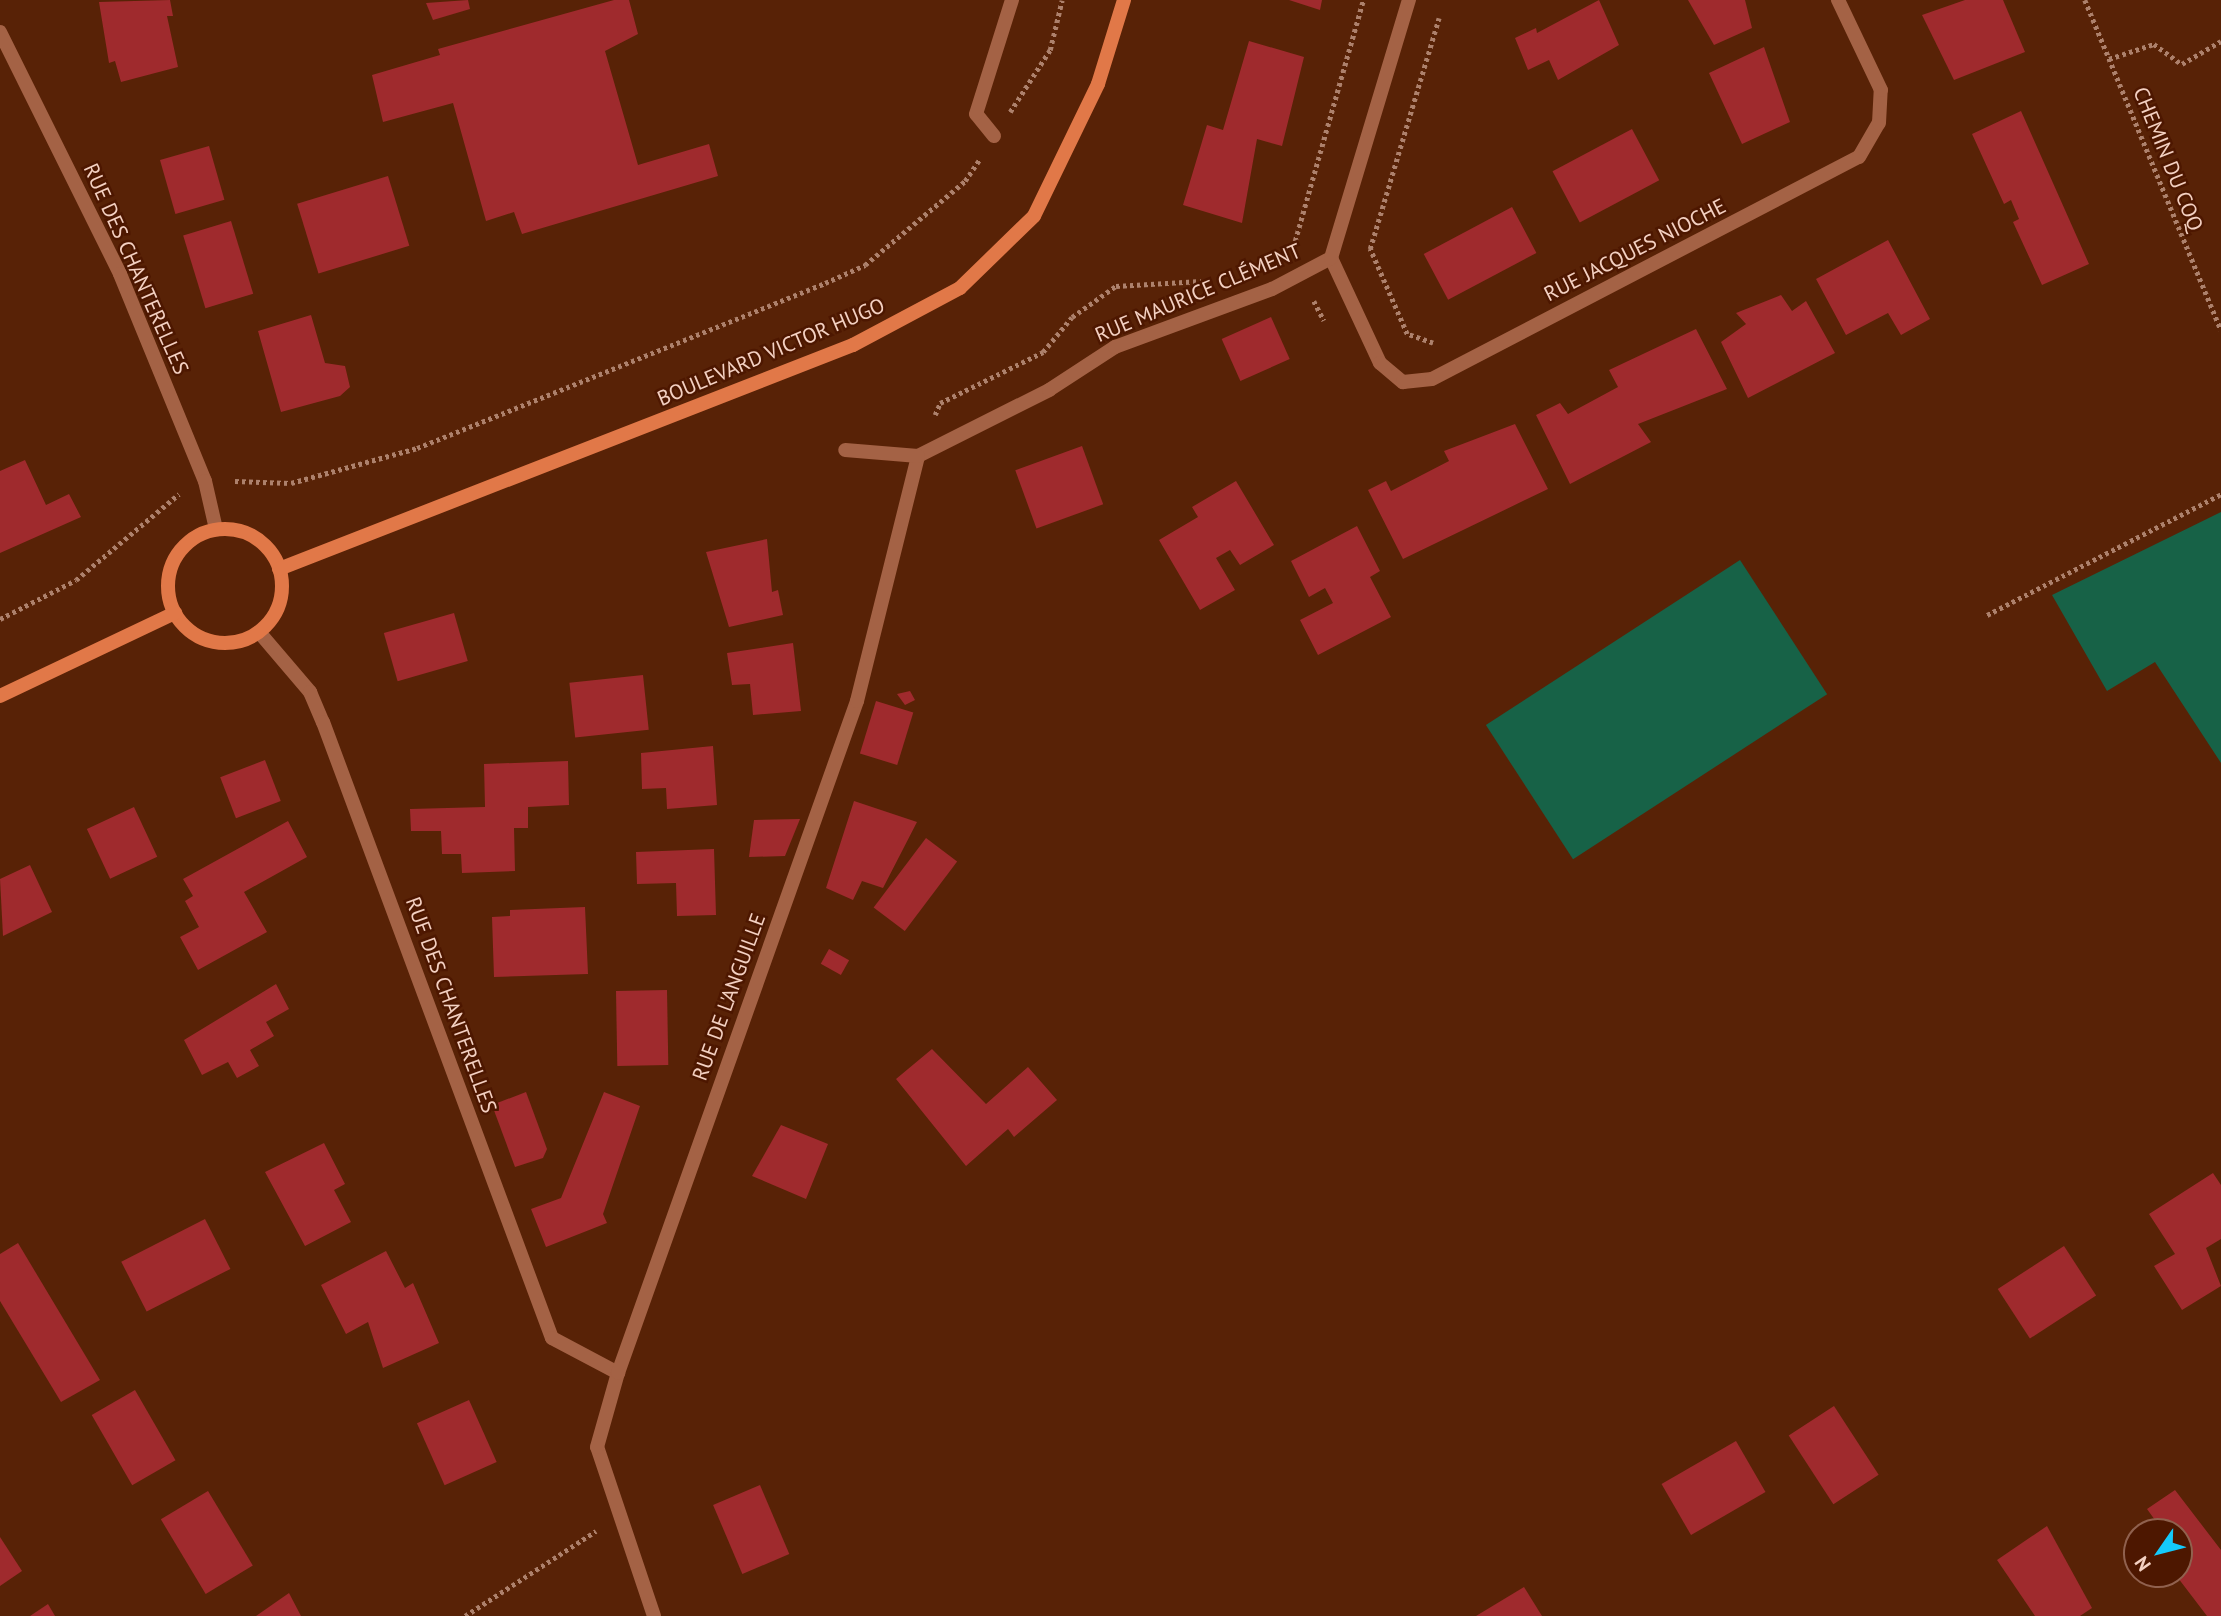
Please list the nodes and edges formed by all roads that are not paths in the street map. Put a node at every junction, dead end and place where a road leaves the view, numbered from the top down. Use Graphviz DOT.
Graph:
graph roads {
  1 [pos="1012,0"];
  2 [pos="1124,0"];
  3 [pos="1410,0"];
  4 [pos="1838,0"];
  5 [pos="0,33"];
  6 [pos="994,136"];
  7 [pos="1331,258"];
  8 [pos="845,450"];
  9 [pos="918,456"];
  10 [pos="216,529"];
  11 [pos="279,569"];
  12 [pos="175,613"];
  13 [pos="259,632"];
  14 [pos="0,696"];
  15 [pos="618,1373"];
  16 [pos="654,1616"];
  1 -- 6 [label="street"];
  2 -- 11 [label="main road, BOULEVARD VICTOR HUGO"];
  3 -- 7 [label="street, RUE MAURICE CLÉMENT"];
  4 -- 7 [label="street, RUE JACQUES NIOCHE"];
  5 -- 10 [label="street, RUE DES CHANTERELLES"];
  7 -- 9 [label="street, RUE MAURICE CLÉMENT"];
  8 -- 9 [label="street"];
  9 -- 15 [label="street, RUE DE L'ANGUILLE"];
  10 -- 11 [label="main road"];
  10 -- 12 [label="main road"];
  11 -- 13 [label="main road"];
  12 -- 13 [label="main road"];
  12 -- 14 [label="main road"];
  13 -- 15 [label="street, RUE DES CHANTERELLES"];
  15 -- 16 [label="street, RUE DE L'ANGUILLE"];
}
